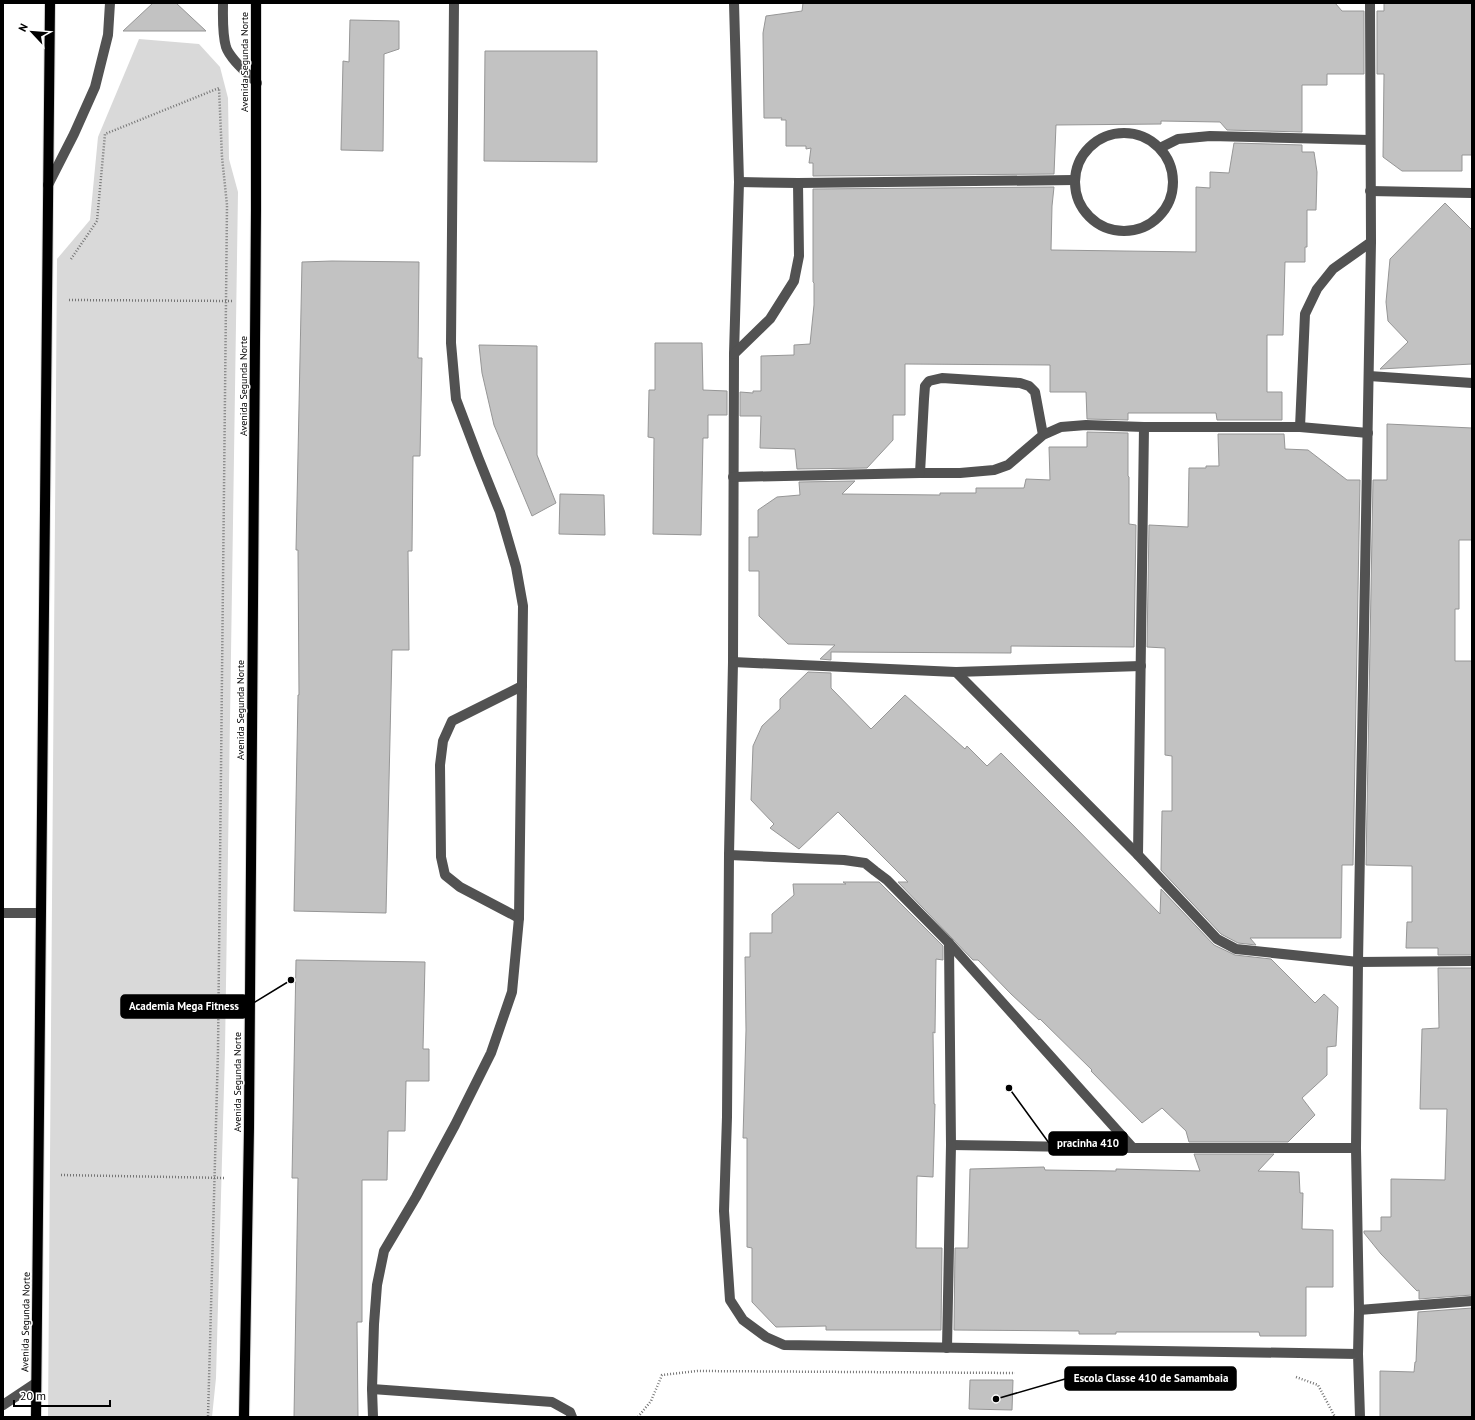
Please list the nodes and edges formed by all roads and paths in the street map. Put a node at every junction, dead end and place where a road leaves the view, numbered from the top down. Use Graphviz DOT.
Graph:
graph roads {
  1 [pos="50,3"];
  2 [pos="110,3"];
  3 [pos="223,3"];
  4 [pos="256,3"];
  5 [pos="454,3"];
  6 [pos="734,3"];
  7 [pos="1370,3"];
  8 [pos="257,83"];
  9 [pos="1370,140"];
  10 [pos="1160,148"];
  11 [pos="1074,180"];
  12 [pos="739,182"];
  13 [pos="798,183"];
  14 [pos="48,185"];
  15 [pos="1370,191"];
  16 [pos="1472,193"];
  17 [pos="1371,242"];
  18 [pos="69,262"];
  19 [pos="69,300"];
  20 [pos="255,300"];
  21 [pos="47,301"];
  22 [pos="226,301"];
  23 [pos="69,308"];
  24 [pos="734,354"];
  25 [pos="1369,376"];
  26 [pos="1472,383"];
  27 [pos="1144,427"];
  28 [pos="1300,427"];
  29 [pos="1368,433"];
  30 [pos="1043,436"];
  31 [pos="920,474"];
  32 [pos="734,477"];
  33 [pos="732,662"];
  34 [pos="1141,666"];
  35 [pos="956,672"];
  36 [pos="522,686"];
  37 [pos="729,855"];
  38 [pos="1138,855"];
  39 [pos="3,912"];
  40 [pos="40,913"];
  41 [pos="519,918"];
  42 [pos="949,943"];
  43 [pos="1472,961"];
  44 [pos="1358,962"];
  45 [pos="951,1145"];
  46 [pos="1134,1148"];
  47 [pos="1356,1148"];
  48 [pos="38,1174"];
  49 [pos="214,1178"];
  50 [pos="248,1178"];
  51 [pos="1472,1301"];
  52 [pos="1358,1310"];
  53 [pos="947,1348"];
  54 [pos="1358,1354"];
  55 [pos="1018,1373"];
  56 [pos="1293,1376"];
  57 [pos="36,1382"];
  58 [pos="372,1389"];
  59 [pos="3,1405"];
  60 [pos="36,1417"];
  61 [pos="208,1417"];
  62 [pos="244,1417"];
  63 [pos="373,1417"];
  64 [pos="572,1417"];
  65 [pos="638,1417"];
  66 [pos="1335,1417"];
  67 [pos="1360,1417"];
  1 -- 14 [label="main road, Avenida Segunda Norte"];
  2 -- 14 [label="street"];
  3 -- 8 [label="street"];
  4 -- 8 [label="main road, Avenida Segunda Norte"];
  5 -- 36 [label="street"];
  6 -- 12 [label="street"];
  7 -- 9 [label="street"];
  8 -- 20 [label="main road, Avenida Segunda Norte"];
  9 -- 10 [label="street"];
  9 -- 15 [label="street"];
  10 -- 11 [label="street"];
  10 -- 11 [label="street"];
  11 -- 13 [label="street"];
  12 -- 13 [label="street"];
  12 -- 24 [label="street"];
  13 -- 24 [label="street"];
  14 -- 21 [label="main road, Avenida Segunda Norte"];
  15 -- 16 [label="street"];
  15 -- 17 [label="street"];
  17 -- 25 [label="street"];
  17 -- 28 [label="street"];
  18 -- 22 [label="path"];
  19 -- 21 [label="path"];
  19 -- 22 [label="path"];
  19 -- 23 [label="path"];
  20 -- 22 [label="path"];
  20 -- 50 [label="main road, Avenida Segunda Norte"];
  21 -- 40 [label="main road, Avenida Segunda Norte"];
  22 -- 49 [label="path"];
  24 -- 32 [label="street"];
  25 -- 26 [label="street"];
  25 -- 29 [label="street"];
  27 -- 28 [label="street"];
  27 -- 30 [label="street"];
  27 -- 34 [label="street"];
  28 -- 29 [label="street"];
  29 -- 44 [label="street"];
  30 -- 31 [label="street"];
  30 -- 31 [label="street"];
  31 -- 32 [label="street"];
  32 -- 33 [label="street"];
  33 -- 35 [label="street"];
  33 -- 37 [label="street"];
  34 -- 35 [label="street"];
  34 -- 38 [label="street"];
  35 -- 38 [label="street"];
  36 -- 41 [label="street"];
  36 -- 41 [label="street"];
  37 -- 42 [label="street"];
  37 -- 53 [label="street"];
  38 -- 44 [label="street"];
  39 -- 40 [label="street"];
  40 -- 48 [label="main road, Avenida Segunda Norte"];
  41 -- 58 [label="street"];
  42 -- 45 [label="street"];
  42 -- 46 [label="street"];
  43 -- 44 [label="street"];
  44 -- 47 [label="street"];
  45 -- 46 [label="street"];
  45 -- 53 [label="street"];
  46 -- 47 [label="street"];
  47 -- 52 [label="street"];
  48 -- 49 [label="path"];
  48 -- 57 [label="main road, Avenida Segunda Norte"];
  49 -- 50 [label="path"];
  49 -- 61 [label="path"];
  50 -- 62 [label="main road, Avenida Segunda Norte"];
  51 -- 52 [label="street"];
  52 -- 54 [label="street"];
  53 -- 54 [label="street"];
  54 -- 67 [label="street"];
  55 -- 65 [label="path"];
  56 -- 66 [label="path"];
  57 -- 59 [label="street"];
  57 -- 60 [label="main road, Avenida Segunda Norte"];
  58 -- 63 [label="street"];
  58 -- 64 [label="street"];
}
